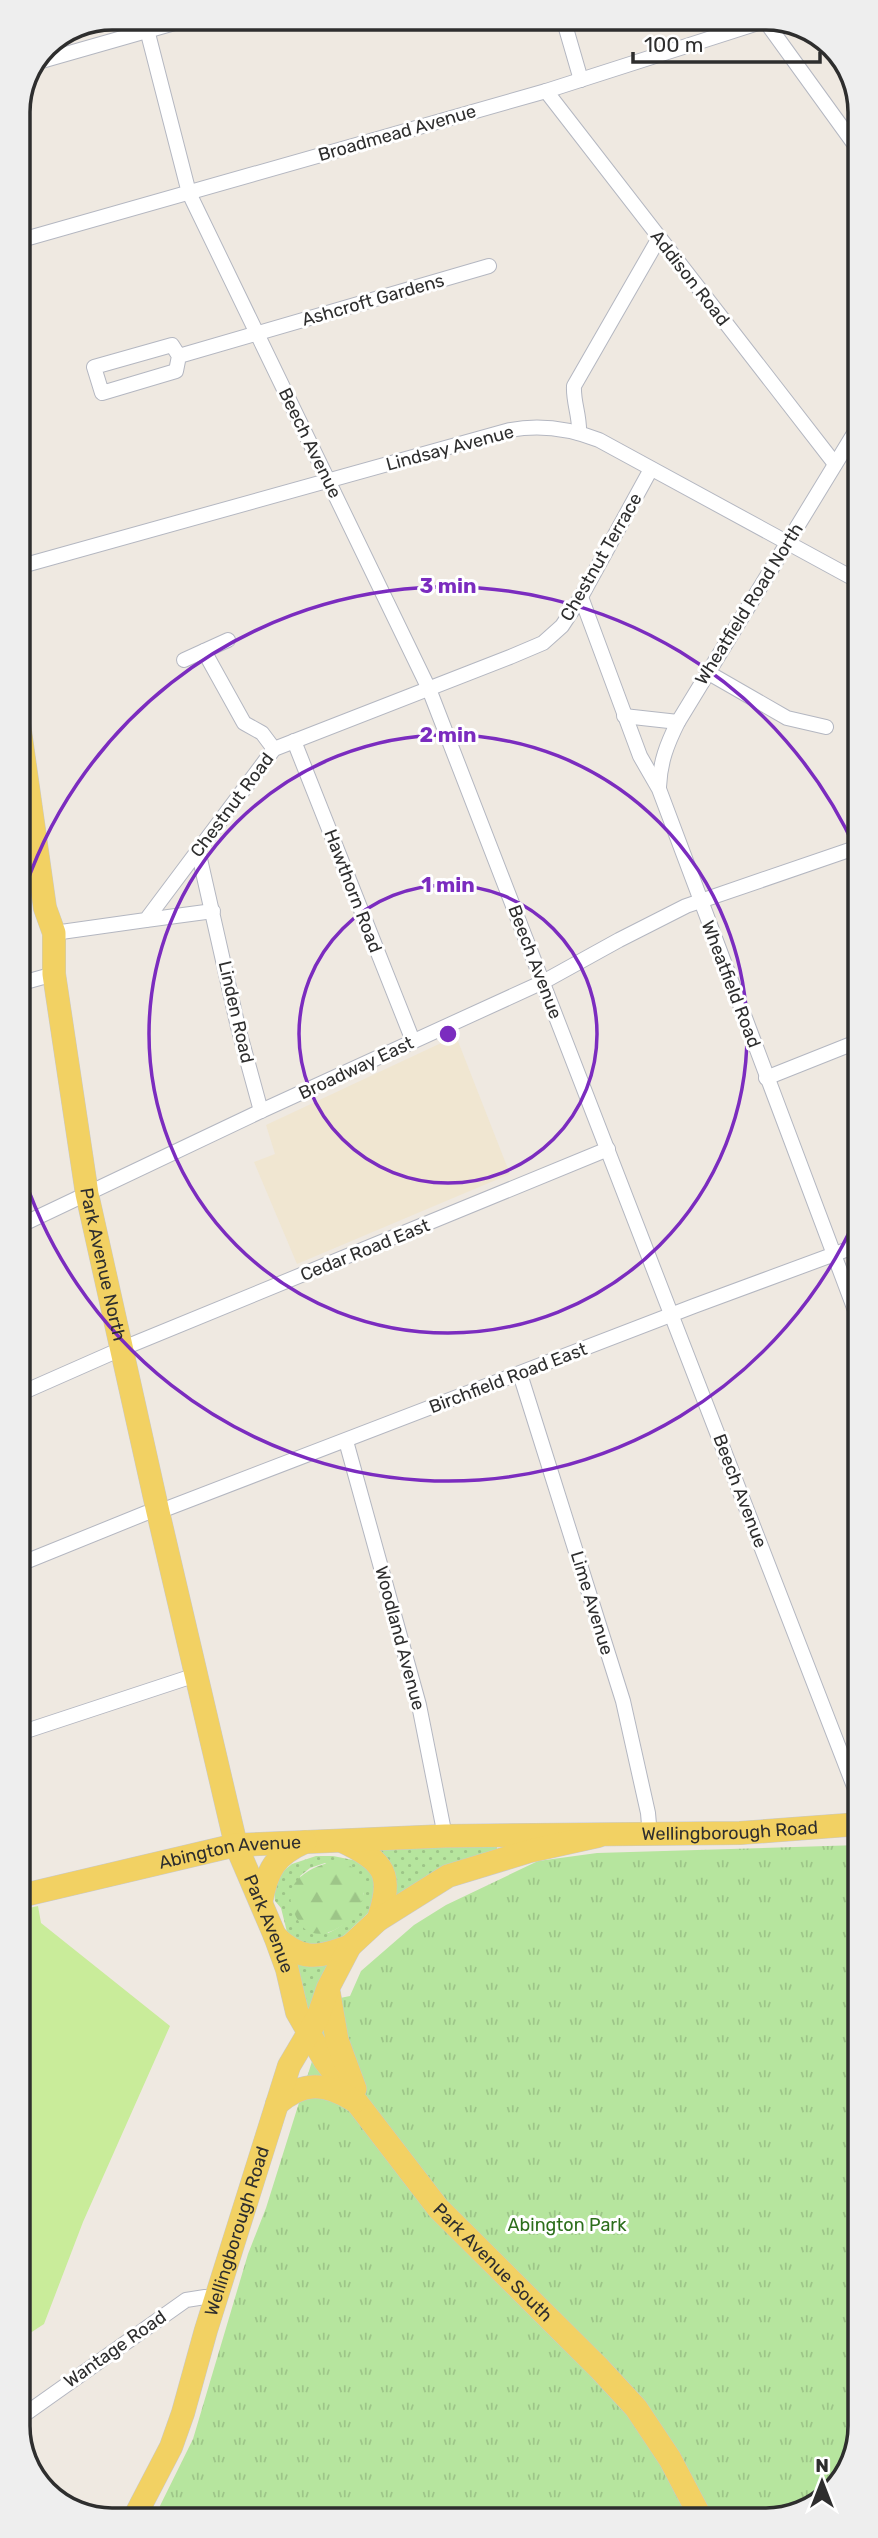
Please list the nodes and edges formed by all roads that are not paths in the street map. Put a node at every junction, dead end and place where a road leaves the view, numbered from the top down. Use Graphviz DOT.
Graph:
graph roads {
  1 [pos="129,30"];
  2 [pos="147,30"];
  3 [pos="566,30"];
  4 [pos="733,30"];
  5 [pos="775,31"];
  6 [pos="51,57"];
  7 [pos="581,80"];
  8 [pos="546,91"];
  9 [pos="848,135"];
  10 [pos="188,193"];
  11 [pos="30,238"];
  12 [pos="659,238"];
  13 [pos="489,266"];
  14 [pos="257,334"];
  15 [pos="179,356"];
  16 [pos="579,433"];
  17 [pos="848,443"];
  18 [pos="835,464"];
  19 [pos="651,469"];
  20 [pos="329,481"];
  21 [pos="787,543"];
  22 [pos="30,564"];
  23 [pos="848,576"];
  24 [pos="581,597"];
  25 [pos="228,640"];
  26 [pos="204,651"];
  27 [pos="184,660"];
  28 [pos="707,672"];
  29 [pos="429,689"];
  30 [pos="624,716"];
  31 [pos="678,722"];
  32 [pos="826,727"];
  33 [pos="294,741"];
  34 [pos="274,749"];
  35 [pos="659,789"];
  36 [pos="30,795"];
  37 [pos="198,850"];
  38 [pos="848,850"];
  39 [pos="699,901"];
  40 [pos="213,911"];
  41 [pos="146,920"];
  42 [pos="54,933"];
  43 [pos="54,974"];
  44 [pos="30,981"];
  45 [pos="543,982"];
  46 [pos="413,1041"];
  47 [pos="848,1045"];
  48 [pos="766,1078"];
  49 [pos="261,1111"];
  50 [pos="608,1149"];
  51 [pos="87,1194"];
  52 [pos="30,1221"];
  53 [pos="848,1249"];
  54 [pos="834,1254"];
  55 [pos="848,1292"];
  56 [pos="672,1315"];
  57 [pos="121,1349"];
  58 [pos="520,1374"];
  59 [pos="30,1389"];
  60 [pos="346,1441"];
  61 [pos="158,1512"];
  62 [pos="30,1560"];
  63 [pos="197,1675"];
  64 [pos="30,1729"];
  65 [pos="848,1770"];
  66 [pos="226,1805"];
  67 [pos="848,1825"];
  68 [pos="445,1836"];
  69 [pos="598,1836"];
  70 [pos="650,1836"];
  71 [pos="340,1840"];
  72 [pos="270,1842"];
  73 [pos="305,1842"];
  74 [pos="236,1845"];
  75 [pos="201,1855"];
  76 [pos="247,1870"];
  77 [pos="30,1894"];
  78 [pos="261,1902"];
  79 [pos="377,1920"];
  80 [pos="275,1936"];
  81 [pos="350,1946"];
  82 [pos="328,1988"];
  83 [pos="294,2001"];
  84 [pos="309,2035"];
  85 [pos="289,2066"];
  86 [pos="357,2102"];
  87 [pos="277,2104"];
  88 [pos="215,2300"];
  89 [pos="30,2411"];
  90 [pos="139,2508"];
  91 [pos="696,2508"];
  1 -- 6 [label="street"];
  2 -- 10 [label="street, Beech Avenue"];
  3 -- 7 [label="street"];
  4 -- 7 [label="street, Broadmead Avenue"];
  5 -- 9 [label="street"];
  7 -- 8 [label="street, Broadmead Avenue"];
  8 -- 10 [label="street, Broadmead Avenue"];
  8 -- 12 [label="street, Addison Road"];
  10 -- 11 [label="street, Broadmead Avenue"];
  10 -- 14 [label="street, Beech Avenue"];
  12 -- 16 [label="street"];
  12 -- 18 [label="street, Addison Road"];
  13 -- 14 [label="street, Ashcroft Gardens"];
  14 -- 15 [label="street, Ashcroft Gardens"];
  14 -- 20 [label="street, Beech Avenue"];
  15 -- 15 [label="street"];
  16 -- 19 [label="street, Lindsay Avenue"];
  16 -- 20 [label="street, Lindsay Avenue"];
  17 -- 18 [label="street, Wheatfield Road North"];
  18 -- 21 [label="street, Wheatfield Road North"];
  19 -- 21 [label="street, Lindsay Avenue"];
  19 -- 24 [label="street, Chestnut Terrace"];
  20 -- 22 [label="street, Lindsay Avenue"];
  20 -- 29 [label="street, Beech Avenue"];
  21 -- 23 [label="street, Lindsay Avenue"];
  21 -- 28 [label="street, Wheatfield Road North"];
  24 -- 29 [label="street, Chestnut Terrace"];
  24 -- 30 [label="street, Wheatfield Road"];
  25 -- 26 [label="street"];
  26 -- 27 [label="street"];
  26 -- 34 [label="street"];
  28 -- 31 [label="street, Wheatfield Road North"];
  28 -- 32 [label="street"];
  29 -- 33 [label="street, Chestnut Road"];
  29 -- 45 [label="street, Beech Avenue"];
  30 -- 31 [label="street"];
  30 -- 35 [label="street, Wheatfield Road"];
  31 -- 35 [label="street, Wheatfield Road North"];
  33 -- 34 [label="street, Chestnut Road"];
  33 -- 46 [label="street, Hawthorn Road"];
  34 -- 37 [label="street, Chestnut Road"];
  35 -- 39 [label="street, Wheatfield Road"];
  36 -- 42 [label="main road, Park Avenue North"];
  37 -- 40 [label="street, Linden Road"];
  37 -- 41 [label="street, Chestnut Road"];
  38 -- 39 [label="street, Broadway East"];
  39 -- 45 [label="street, Broadway East"];
  39 -- 48 [label="street, Wheatfield Road"];
  40 -- 41 [label="street"];
  40 -- 49 [label="street, Linden Road"];
  41 -- 42 [label="street"];
  42 -- 43 [label="main road, Park Avenue North"];
  43 -- 44 [label="street"];
  43 -- 51 [label="main road, Park Avenue North"];
  45 -- 46 [label="street, Broadway East"];
  45 -- 50 [label="street, Beech Avenue"];
  46 -- 49 [label="street, Broadway East"];
  47 -- 48 [label="street"];
  48 -- 54 [label="street, Wheatfield Road"];
  49 -- 51 [label="street, Broadway East"];
  50 -- 56 [label="street, Beech Avenue"];
  50 -- 57 [label="street, Cedar Road East"];
  51 -- 52 [label="street, Broadway East"];
  51 -- 57 [label="main road, Park Avenue North"];
  53 -- 54 [label="street, Birchfield Road East"];
  54 -- 55 [label="street, Wheatfield Road"];
  54 -- 56 [label="street, Birchfield Road East"];
  56 -- 58 [label="street, Birchfield Road East"];
  56 -- 65 [label="street, Beech Avenue"];
  57 -- 59 [label="street, Cedar Road East"];
  57 -- 61 [label="main road, Park Avenue North"];
  58 -- 60 [label="street, Birchfield Road East"];
  58 -- 70 [label="street, Lime Avenue"];
  60 -- 61 [label="street, Birchfield Road East"];
  60 -- 68 [label="street, Woodland Avenue"];
  61 -- 62 [label="street, Birchfield Road East"];
  61 -- 63 [label="main road, Park Avenue North"];
  63 -- 64 [label="street"];
  63 -- 66 [label="main road, Park Avenue North"];
  66 -- 72 [label="main road"];
  66 -- 74 [label="main road, Park Avenue"];
  66 -- 75 [label="main road"];
  67 -- 70 [label="main road, Wellingborough Road"];
  68 -- 69 [label="main road, Wellingborough Road"];
  68 -- 71 [label="main road, Abington Avenue"];
  69 -- 70 [label="main road, Wellingborough Road"];
  69 -- 79 [label="main road, Wellingborough Road"];
  71 -- 73 [label="main road, Abington Avenue"];
  71 -- 79 [label="main road"];
  72 -- 73 [label="main road, Abington Avenue"];
  72 -- 74 [label="main road, Abington Avenue"];
  73 -- 78 [label="main road"];
  74 -- 75 [label="main road, Abington Avenue"];
  74 -- 76 [label="main road, Park Avenue"];
  75 -- 76 [label="main road"];
  75 -- 77 [label="main road, Abington Avenue"];
  76 -- 78 [label="main road, Park Avenue"];
  78 -- 80 [label="main road, Park Avenue"];
  79 -- 81 [label="main road, Wellingborough Road"];
  80 -- 81 [label="main road"];
  80 -- 83 [label="main road, Park Avenue"];
  81 -- 82 [label="main road, Wellingborough Road"];
  82 -- 84 [label="main road, Wellingborough Road"];
  82 -- 86 [label="main road"];
  83 -- 84 [label="main road, Park Avenue South"];
  83 -- 85 [label="main road"];
  84 -- 85 [label="main road, Wellingborough Road"];
  84 -- 86 [label="main road, Park Avenue South"];
  85 -- 87 [label="main road, Wellingborough Road"];
  86 -- 87 [label="main road"];
  86 -- 91 [label="main road, Park Avenue South"];
  87 -- 88 [label="main road, Wellingborough Road"];
  88 -- 89 [label="street, Wantage Road"];
  88 -- 90 [label="main road, Wellingborough Road"];
}
